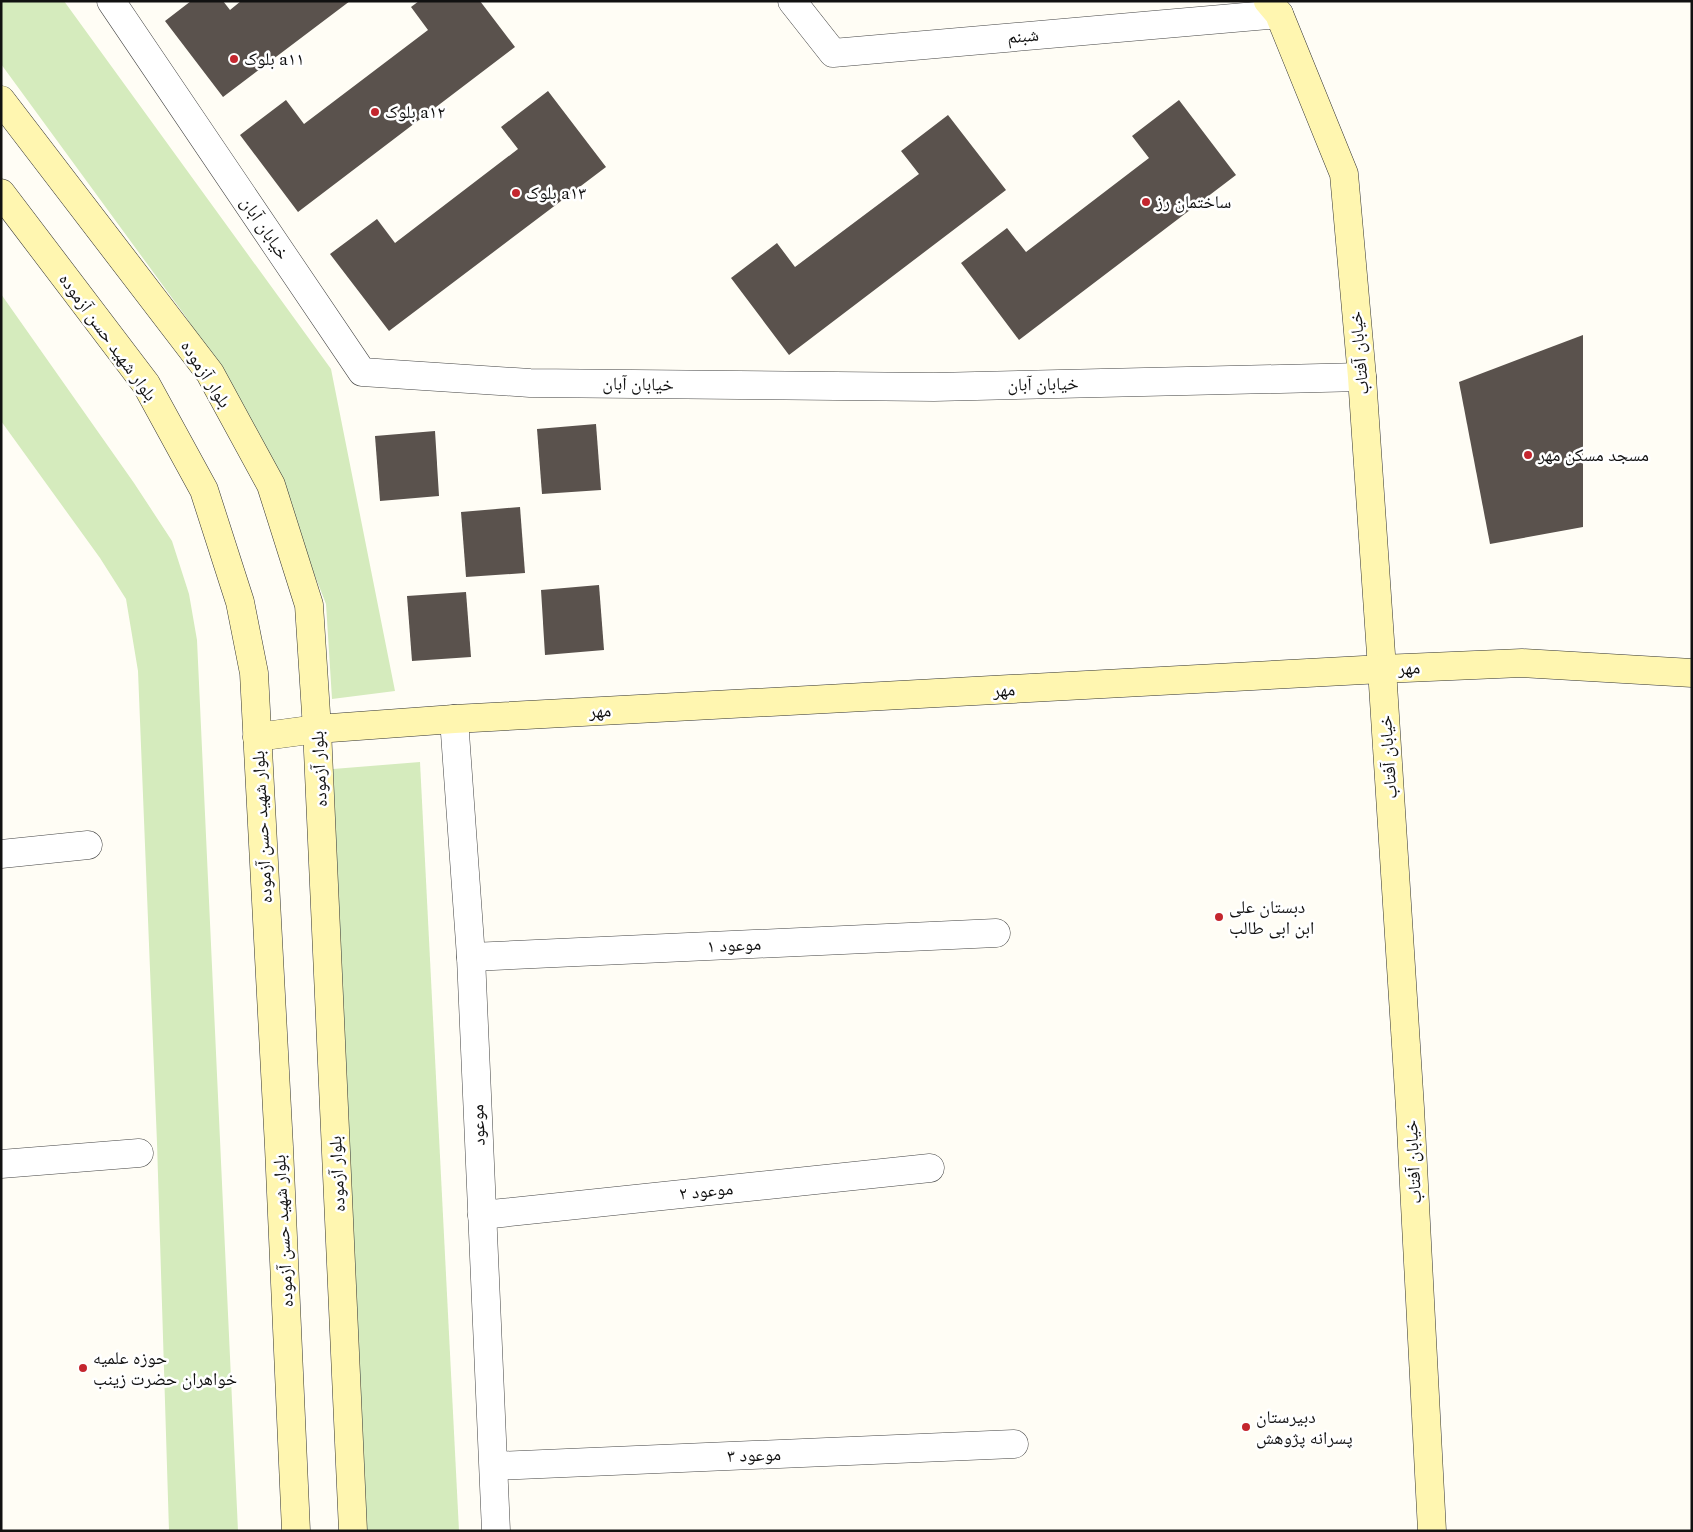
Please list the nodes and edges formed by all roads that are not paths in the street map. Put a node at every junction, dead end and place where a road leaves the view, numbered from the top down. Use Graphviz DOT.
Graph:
graph roads {
  1 [pos="111,1"];
  2 [pos="792,1"];
  3 [pos="1274,8"];
  4 [pos="1,100"];
  5 [pos="1,193"];
  6 [pos="1362,377"];
  7 [pos="1382,670"];
  8 [pos="1692,673"];
  9 [pos="454,719"];
  10 [pos="317,729"];
  11 [pos="257,736"];
  12 [pos="88,845"];
  13 [pos="1,854"];
  14 [pos="996,933"];
  15 [pos="471,957"];
  16 [pos="139,1153"];
  17 [pos="1,1164"];
  18 [pos="930,1168"];
  19 [pos="482,1215"];
  20 [pos="1014,1444"];
  21 [pos="494,1466"];
  22 [pos="296,1531"];
  23 [pos="353,1531"];
  24 [pos="496,1531"];
  25 [pos="1432,1531"];
  1 -- 6 [label="street, خیابان آبان"];
  2 -- 3 [label="street, شبنم"];
  3 -- 6 [label="street, خیابان آفتاب"];
  4 -- 10 [label="street, بلوار آزموده"];
  5 -- 11 [label="street, بلوار شهید حسن آزموده"];
  6 -- 7 [label="street, خیابان آفتاب"];
  7 -- 8 [label="street, مهر"];
  7 -- 9 [label="street, مهر"];
  7 -- 25 [label="street, خیابان آفتاب"];
  9 -- 10 [label="street, مهر"];
  9 -- 15 [label="street, موعود"];
  10 -- 11 [label="street, مهر"];
  10 -- 23 [label="street, بلوار آزموده"];
  11 -- 22 [label="street, بلوار شهید حسن آزموده"];
  12 -- 13 [label="street"];
  14 -- 15 [label="street, موعود ۱"];
  15 -- 19 [label="street, موعود"];
  16 -- 17 [label="street"];
  18 -- 19 [label="street, موعود ۲"];
  19 -- 21 [label="street, موعود"];
  20 -- 21 [label="street, موعود ۳"];
  21 -- 24 [label="street, موعود"];
}
